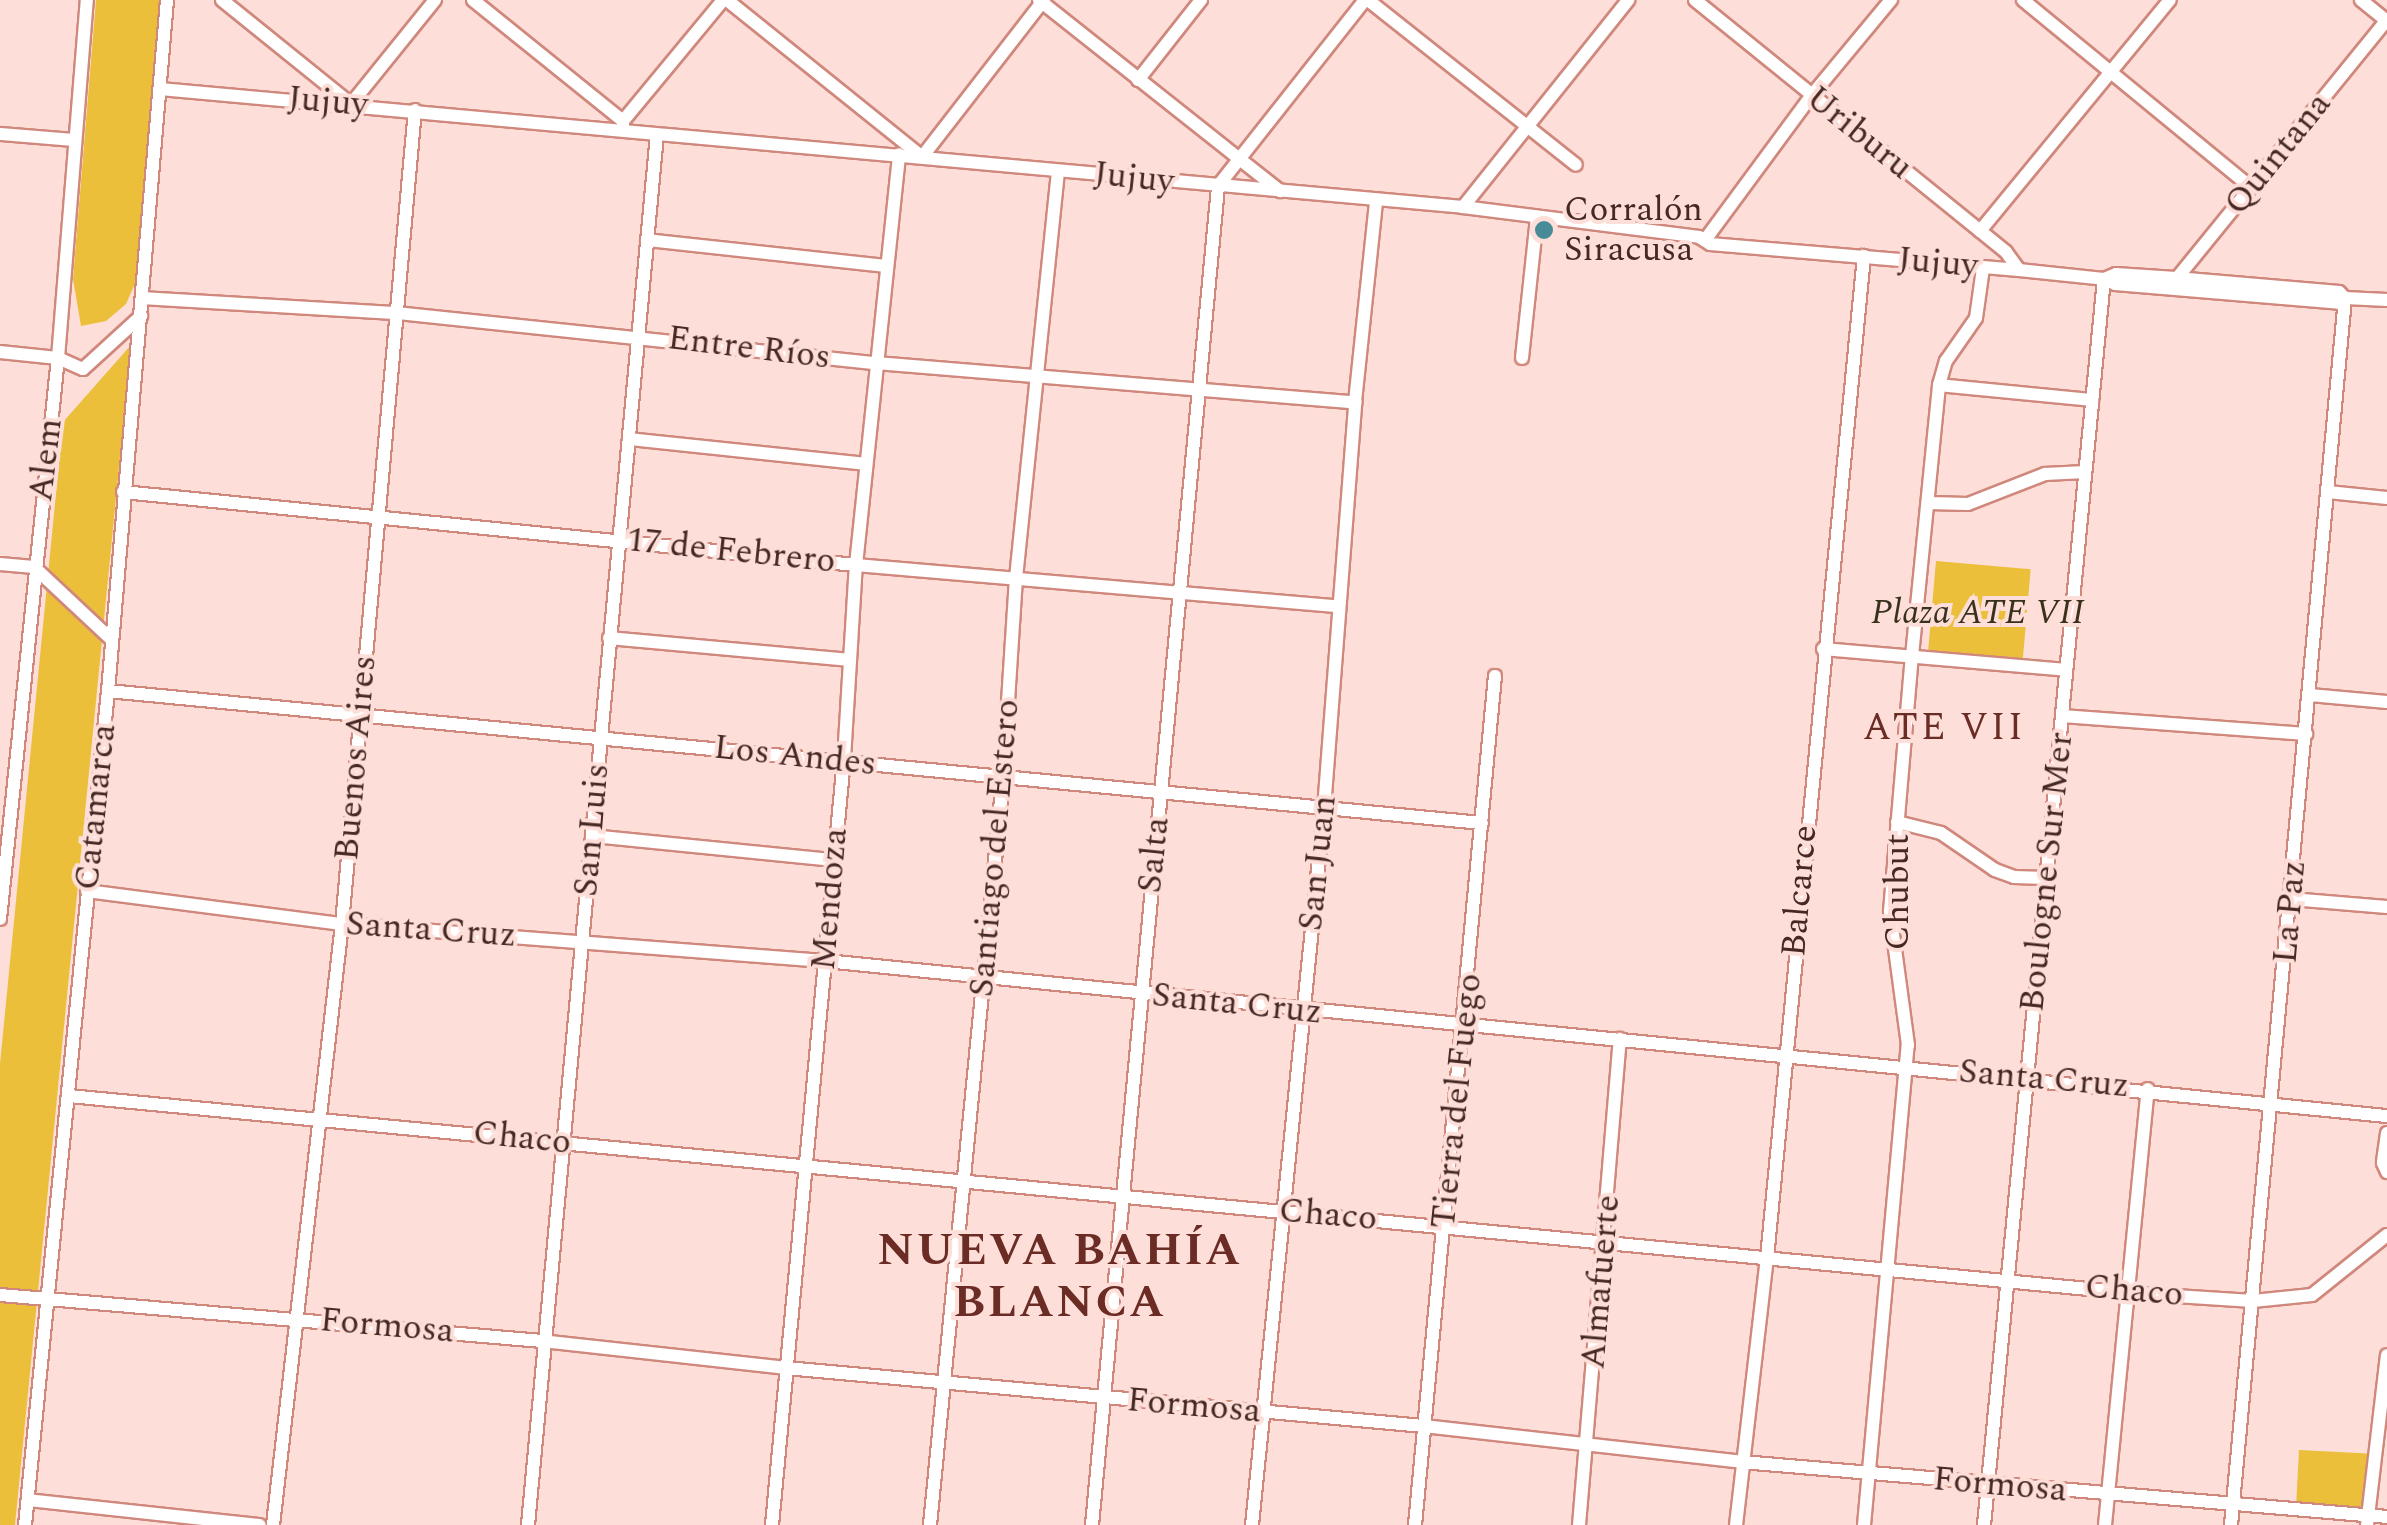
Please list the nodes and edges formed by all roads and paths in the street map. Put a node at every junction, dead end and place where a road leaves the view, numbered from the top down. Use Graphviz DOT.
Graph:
graph roads {
  1 [pos="87,0"];
  2 [pos="167,0"];
  3 [pos="222,0"];
  4 [pos="435,0"];
  5 [pos="473,0"];
  6 [pos="725,0"];
  7 [pos="1202,0"];
  8 [pos="1367,0"];
  9 [pos="1628,0"];
  10 [pos="1695,0"];
  11 [pos="1891,0"];
  12 [pos="2023,0"];
  13 [pos="2170,0"];
  14 [pos="2361,0"];
  15 [pos="1042,1"];
  16 [pos="2387,21"];
  17 [pos="2112,72"];
  18 [pos="1138,80"];
  19 [pos="160,89"];
  20 [pos="1812,95"];
  21 [pos="351,104"];
  22 [pos="415,110"];
  23 [pos="623,126"];
  24 [pos="1526,129"];
  25 [pos="0,134"];
  26 [pos="657,134"];
  27 [pos="74,140"];
  28 [pos="899,154"];
  29 [pos="922,156"];
  30 [pos="1237,160"];
  31 [pos="1576,165"];
  32 [pos="1058,170"];
  33 [pos="1218,186"];
  34 [pos="2251,187"];
  35 [pos="1282,192"];
  36 [pos="1376,201"];
  37 [pos="1463,207"];
  38 [pos="1538,217"];
  39 [pos="1980,231"];
  40 [pos="647,240"];
  41 [pos="1704,240"];
  42 [pos="1864,256"];
  43 [pos="885,266"];
  44 [pos="1984,268"];
  45 [pos="2020,270"];
  46 [pos="2104,279"];
  47 [pos="2172,283"];
  48 [pos="143,298"];
  49 [pos="2345,298"];
  50 [pos="2387,300"];
  51 [pos="397,313"];
  52 [pos="141,316"];
  53 [pos="637,335"];
  54 [pos="0,352"];
  55 [pos="58,358"];
  56 [pos="1522,358"];
  57 [pos="876,362"];
  58 [pos="1040,376"];
  59 [pos="1939,386"];
  60 [pos="1196,392"];
  61 [pos="2092,400"];
  62 [pos="1355,402"];
  63 [pos="628,439"];
  64 [pos="866,464"];
  65 [pos="2086,472"];
  66 [pos="123,492"];
  67 [pos="2328,492"];
  68 [pos="2387,498"];
  69 [pos="1928,503"];
  70 [pos="375,520"];
  71 [pos="617,538"];
  72 [pos="0,564"];
  73 [pos="856,565"];
  74 [pos="34,568"];
  75 [pos="1016,578"];
  76 [pos="1178,592"];
  77 [pos="1338,606"];
  78 [pos="609,638"];
  79 [pos="112,640"];
  80 [pos="1823,649"];
  81 [pos="1912,656"];
  82 [pos="850,660"];
  83 [pos="2066,670"];
  84 [pos="1495,676"];
  85 [pos="108,691"];
  86 [pos="2310,695"];
  87 [pos="2387,702"];
  88 [pos="361,716"];
  89 [pos="2062,716"];
  90 [pos="2306,734"];
  91 [pos="600,738"];
  92 [pos="844,759"];
  93 [pos="7,779"];
  94 [pos="1003,779"];
  95 [pos="1160,791"];
  96 [pos="1324,809"];
  97 [pos="1897,822"];
  98 [pos="1482,824"];
  99 [pos="592,836"];
  100 [pos="833,860"];
  101 [pos="2046,878"];
  102 [pos="88,891"];
  103 [pos="2291,899"];
  104 [pos="2387,907"];
  105 [pos="0,920"];
  106 [pos="342,924"];
  107 [pos="582,940"];
  108 [pos="825,961"];
  109 [pos="983,978"];
  110 [pos="1140,994"];
  111 [pos="1303,1010"];
  112 [pos="1465,1026"];
  113 [pos="1620,1040"];
  114 [pos="1784,1055"];
  115 [pos="1904,1066"];
  116 [pos="2027,1077"];
  117 [pos="2148,1089"];
  118 [pos="69,1096"];
  119 [pos="2272,1101"];
  120 [pos="2387,1116"];
  121 [pos="318,1118"];
  122 [pos="2387,1133"];
  123 [pos="562,1142"];
  124 [pos="804,1165"];
  125 [pos="2387,1172"];
  126 [pos="964,1179"];
  127 [pos="1123,1196"];
  128 [pos="1282,1211"];
  129 [pos="1445,1226"];
  130 [pos="2387,1235"];
  131 [pos="1605,1242"];
  132 [pos="1767,1258"];
  133 [pos="1886,1269"];
  134 [pos="2008,1279"];
  135 [pos="2129,1292"];
  136 [pos="0,1295"];
  137 [pos="48,1298"];
  138 [pos="2253,1300"];
  139 [pos="297,1318"];
  140 [pos="542,1341"];
  141 [pos="2387,1355"];
  142 [pos="786,1368"];
  143 [pos="944,1382"];
  144 [pos="1104,1398"];
  145 [pos="1263,1412"];
  146 [pos="1423,1426"];
  147 [pos="1588,1443"];
  148 [pos="1742,1462"];
  149 [pos="1869,1472"];
  150 [pos="1987,1485"];
  151 [pos="2108,1495"];
  152 [pos="28,1500"];
  153 [pos="2233,1504"];
  154 [pos="2387,1517"];
  155 [pos="2367,1520"];
  156 [pos="25,1525"];
  157 [pos="260,1525"];
  158 [pos="272,1525"];
  159 [pos="528,1525"];
  160 [pos="772,1525"];
  161 [pos="930,1525"];
  162 [pos="1092,1525"];
  163 [pos="1252,1525"];
  164 [pos="1414,1525"];
  165 [pos="1579,1525"];
  166 [pos="1736,1525"];
  167 [pos="1864,1525"];
  168 [pos="1984,1525"];
  169 [pos="2105,1525"];
  170 [pos="2230,1525"];
  1 -- 27 [label="street, Alem"];
  2 -- 19 [label="street, Catamarca"];
  3 -- 21 [label="street"];
  4 -- 21 [label="street"];
  5 -- 23 [label="street"];
  6 -- 23 [label="street"];
  6 -- 29 [label="street"];
  7 -- 18 [label="street"];
  8 -- 24 [label="street"];
  8 -- 30 [label="street"];
  9 -- 24 [label="street"];
  10 -- 20 [label="street, Uriburu"];
  11 -- 20 [label="street"];
  12 -- 17 [label="street"];
  13 -- 17 [label="street"];
  14 -- 16 [label="street"];
  15 -- 18 [label="street"];
  15 -- 29 [label="street"];
  16 -- 34 [label="street, Quintana"];
  17 -- 34 [label="street"];
  17 -- 39 [label="street"];
  18 -- 30 [label="street"];
  19 -- 21 [label="street, Jujuy"];
  19 -- 48 [label="street, Catamarca"];
  20 -- 39 [label="street, Uriburu"];
  20 -- 41 [label="street"];
  21 -- 22 [label="street, Jujuy"];
  22 -- 23 [label="street, Jujuy"];
  22 -- 51 [label="street, Buenos Aires"];
  23 -- 26 [label="street, Jujuy"];
  24 -- 31 [label="street"];
  24 -- 37 [label="street"];
  25 -- 27 [label="street"];
  26 -- 28 [label="street, Jujuy"];
  26 -- 40 [label="street, San Luis"];
  27 -- 55 [label="street, Alem"];
  28 -- 29 [label="street, Jujuy"];
  28 -- 43 [label="street, Mendoza"];
  29 -- 32 [label="street, Jujuy"];
  30 -- 33 [label="street"];
  30 -- 35 [label="street"];
  32 -- 33 [label="street, Jujuy"];
  32 -- 58 [label="street, Santiago del Estero"];
  33 -- 35 [label="street, Jujuy"];
  33 -- 60 [label="street, Salta"];
  34 -- 47 [label="street, Quintana"];
  35 -- 36 [label="street, Jujuy"];
  36 -- 37 [label="street, Jujuy"];
  36 -- 62 [label="street, San Juan"];
  37 -- 38 [label="street, Jujuy"];
  38 -- 41 [label="street, Jujuy"];
  38 -- 56 [label="street"];
  39 -- 45 [label="street, Uriburu"];
  40 -- 43 [label="street"];
  40 -- 53 [label="street, San Luis"];
  41 -- 42 [label="street, Jujuy"];
  42 -- 44 [label="street, Jujuy"];
  42 -- 80 [label="street, Balcarce"];
  43 -- 57 [label="street, Mendoza"];
  44 -- 45 [label="street, Jujuy"];
  44 -- 59 [label="street, Chubut"];
  45 -- 46 [label="street, Jujuy"];
  46 -- 47 [label="street, Jujuy"];
  46 -- 61 [label="street, Boulogne Sur Mer"];
  47 -- 49 [label="street, Jujuy"];
  48 -- 51 [label="street, Entre Ríos"];
  48 -- 52 [label="street, Catamarca"];
  49 -- 50 [label="street"];
  49 -- 67 [label="street, La Paz"];
  51 -- 53 [label="street, Entre Ríos"];
  51 -- 70 [label="street, Buenos Aires"];
  52 -- 55 [label="street"];
  52 -- 66 [label="street, Catamarca"];
  53 -- 57 [label="street, Entre Ríos"];
  53 -- 63 [label="street, San Luis"];
  54 -- 55 [label="street"];
  55 -- 74 [label="street, Alem"];
  57 -- 58 [label="street, Entre Ríos"];
  57 -- 64 [label="street, Mendoza"];
  58 -- 60 [label="street, Entre Ríos"];
  58 -- 75 [label="street, Santiago del Estero"];
  59 -- 61 [label="street"];
  59 -- 69 [label="street, Chubut"];
  60 -- 62 [label="street, Entre Ríos"];
  60 -- 76 [label="street, Salta"];
  61 -- 65 [label="street, Boulogne Sur Mer"];
  62 -- 77 [label="street, San Juan"];
  63 -- 64 [label="street"];
  63 -- 71 [label="street, San Luis"];
  64 -- 73 [label="street, Mendoza"];
  65 -- 69 [label="street"];
  65 -- 83 [label="street, Boulogne Sur Mer"];
  66 -- 70 [label="street, 17 de Febrero"];
  66 -- 79 [label="street, Catamarca"];
  67 -- 68 [label="street"];
  67 -- 86 [label="street, La Paz"];
  69 -- 81 [label="street, Chubut"];
  70 -- 71 [label="street, 17 de Febrero"];
  70 -- 88 [label="street, Buenos Aires"];
  71 -- 73 [label="street, 17 de Febrero"];
  71 -- 78 [label="street, San Luis"];
  72 -- 74 [label="street"];
  73 -- 75 [label="street, 17 de Febrero"];
  73 -- 82 [label="street, Mendoza"];
  74 -- 79 [label="street"];
  74 -- 93 [label="street, Alem"];
  75 -- 76 [label="street, 17 de Febrero"];
  75 -- 94 [label="street, Santiago del Estero"];
  76 -- 77 [label="street, 17 de Febrero"];
  76 -- 95 [label="street, Salta"];
  77 -- 96 [label="street, San Juan"];
  78 -- 82 [label="street"];
  78 -- 91 [label="street, San Luis"];
  79 -- 85 [label="street, Catamarca"];
  80 -- 81 [label="street"];
  80 -- 114 [label="street, Balcarce"];
  81 -- 83 [label="street"];
  81 -- 97 [label="street, Chubut"];
  82 -- 92 [label="street, Mendoza"];
  83 -- 89 [label="street, Boulogne Sur Mer"];
  84 -- 98 [label="street, Tierra del Fuego"];
  85 -- 88 [label="street, Los Andes"];
  85 -- 102 [label="street, Catamarca"];
  86 -- 87 [label="street"];
  86 -- 90 [label="street, La Paz"];
  88 -- 91 [label="street, Los Andes"];
  88 -- 106 [label="street, Buenos Aires"];
  89 -- 90 [label="street"];
  89 -- 101 [label="street, Boulogne Sur Mer"];
  90 -- 103 [label="street, La Paz"];
  91 -- 92 [label="street, Los Andes"];
  91 -- 99 [label="street, San Luis"];
  92 -- 94 [label="street, Los Andes"];
  92 -- 100 [label="street, Mendoza"];
  93 -- 105 [label="street, Alem"];
  94 -- 95 [label="street, Los Andes"];
  94 -- 109 [label="street, Santiago del Estero"];
  95 -- 96 [label="street, Los Andes"];
  95 -- 110 [label="street, Salta"];
  96 -- 98 [label="street, Los Andes"];
  96 -- 111 [label="street, San Juan"];
  97 -- 101 [label="street"];
  97 -- 115 [label="street, Chubut"];
  98 -- 112 [label="street, Tierra del Fuego"];
  99 -- 100 [label="street"];
  99 -- 107 [label="street, San Luis"];
  100 -- 108 [label="street, Mendoza"];
  101 -- 116 [label="street, Boulogne Sur Mer"];
  102 -- 106 [label="street, Santa Cruz"];
  102 -- 118 [label="street, Catamarca"];
  103 -- 104 [label="street"];
  103 -- 119 [label="street, La Paz"];
  106 -- 107 [label="street, Santa Cruz"];
  106 -- 121 [label="street, Buenos Aires"];
  107 -- 108 [label="street, Santa Cruz"];
  107 -- 123 [label="street, San Luis"];
  108 -- 109 [label="street, Santa Cruz"];
  108 -- 124 [label="street, Mendoza"];
  109 -- 110 [label="street, Santa Cruz"];
  109 -- 126 [label="street, Santiago del Estero"];
  110 -- 111 [label="street, Santa Cruz"];
  110 -- 127 [label="street, Salta"];
  111 -- 112 [label="street, Santa Cruz"];
  111 -- 128 [label="street, San Juan"];
  112 -- 113 [label="street, Santa Cruz"];
  112 -- 129 [label="street, Tierra del Fuego"];
  113 -- 114 [label="street, Santa Cruz"];
  113 -- 131 [label="street, Almafuerte"];
  114 -- 115 [label="street, Santa Cruz"];
  114 -- 132 [label="street, Balcarce"];
  115 -- 116 [label="street, Santa Cruz"];
  115 -- 133 [label="street, Chubut"];
  116 -- 117 [label="street, Santa Cruz"];
  116 -- 134 [label="street, Boulogne Sur Mer"];
  117 -- 119 [label="street, Santa Cruz"];
  117 -- 135 [label="street"];
  118 -- 121 [label="street, Chaco"];
  118 -- 137 [label="street, Catamarca"];
  119 -- 120 [label="street, Santa Cruz"];
  119 -- 138 [label="street, La Paz"];
  121 -- 123 [label="street, Chaco"];
  121 -- 139 [label="street, Buenos Aires"];
  122 -- 125 [label="street"];
  123 -- 124 [label="street, Chaco"];
  123 -- 140 [label="street, San Luis"];
  124 -- 126 [label="street, Chaco"];
  124 -- 142 [label="street, Mendoza"];
  126 -- 127 [label="street, Chaco"];
  126 -- 143 [label="street, Santiago del Estero"];
  127 -- 128 [label="street, Chaco"];
  127 -- 144 [label="street, Salta"];
  128 -- 129 [label="street, Chaco"];
  128 -- 145 [label="street, San Juan"];
  129 -- 131 [label="street, Chaco"];
  129 -- 146 [label="street, Tierra del Fuego"];
  130 -- 138 [label="street, Chaco"];
  131 -- 132 [label="street, Chaco"];
  131 -- 147 [label="street, Almafuerte"];
  132 -- 133 [label="street, Chaco"];
  132 -- 148 [label="street, Balcarce"];
  133 -- 134 [label="street, Chaco"];
  133 -- 149 [label="street, Chubut"];
  134 -- 135 [label="street, Chaco"];
  134 -- 150 [label="street, Boulogne Sur Mer"];
  135 -- 138 [label="street, Chaco"];
  135 -- 151 [label="street"];
  136 -- 137 [label="street, Formosa"];
  137 -- 139 [label="street, Formosa"];
  137 -- 152 [label="street, Catamarca"];
  138 -- 153 [label="street, La Paz"];
  139 -- 140 [label="street, Formosa"];
  139 -- 158 [label="street, Buenos Aires"];
  140 -- 142 [label="street, Formosa"];
  140 -- 159 [label="street, San Luis"];
  141 -- 155 [label="street"];
  142 -- 143 [label="street, Formosa"];
  142 -- 160 [label="street, Mendoza"];
  143 -- 144 [label="street, Formosa"];
  143 -- 161 [label="street, Santiago del Estero"];
  144 -- 145 [label="street, Formosa"];
  144 -- 162 [label="street, Salta"];
  145 -- 146 [label="street, Formosa"];
  145 -- 163 [label="street, San Juan"];
  146 -- 147 [label="street, Formosa"];
  146 -- 164 [label="street, Tierra del Fuego"];
  147 -- 148 [label="street, Formosa"];
  147 -- 165 [label="street, Almafuerte"];
  148 -- 149 [label="street, Formosa"];
  148 -- 166 [label="street, Balcarce"];
  149 -- 150 [label="street, Formosa"];
  149 -- 167 [label="street, Chubut"];
  150 -- 151 [label="street, Formosa"];
  150 -- 168 [label="street, Boulogne Sur Mer"];
  151 -- 153 [label="street, Formosa"];
  151 -- 169 [label="street"];
  152 -- 156 [label="street, Catamarca"];
  152 -- 157 [label="street"];
  153 -- 155 [label="street, Formosa"];
  153 -- 170 [label="street, La Paz"];
  154 -- 155 [label="street, Formosa"];
}
